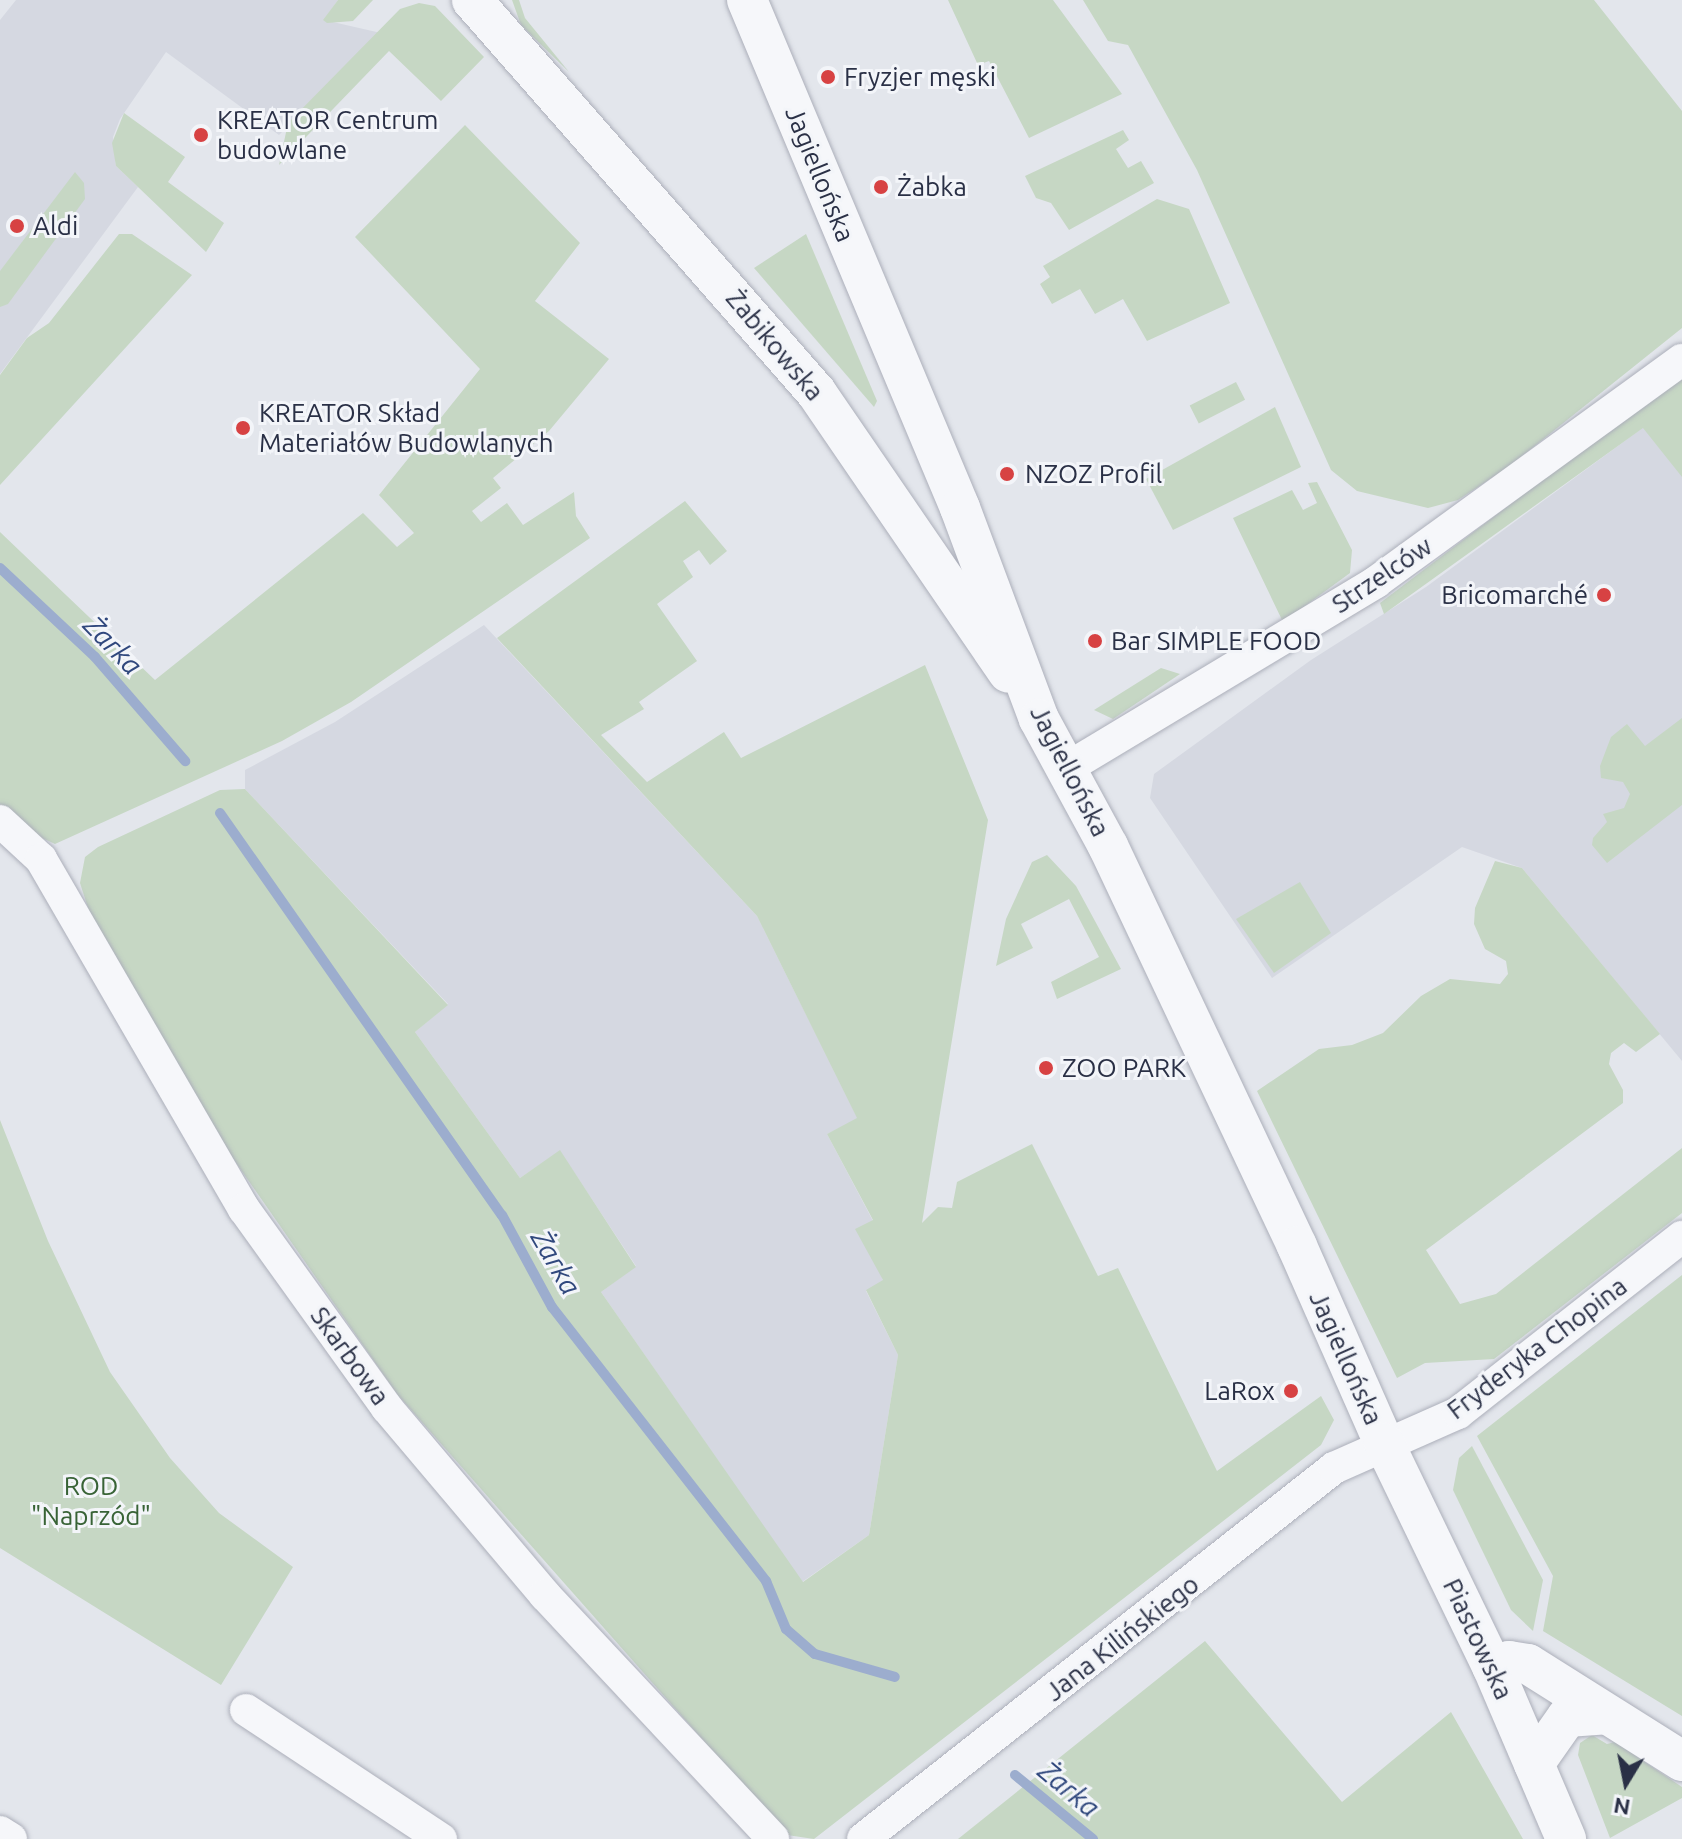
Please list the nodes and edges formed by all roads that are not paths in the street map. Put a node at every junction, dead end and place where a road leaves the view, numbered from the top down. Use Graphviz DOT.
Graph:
graph roads {
  1 [pos="472,0"];
  2 [pos="747,0"];
  3 [pos="1682,360"];
  4 [pos="1039,719"];
  5 [pos="1067,768"];
  6 [pos="0,821"];
  7 [pos="1682,1237"];
  8 [pos="1384,1443"];
  9 [pos="1492,1666"];
  10 [pos="246,1710"];
  11 [pos="1606,1714"];
  12 [pos="1682,1761"];
  13 [pos="1534,1764"];
  14 [pos="0,1832"];
  15 [pos="11,1839"];
  16 [pos="441,1839"];
  17 [pos="773,1839"];
  18 [pos="863,1839"];
  19 [pos="1566,1839"];
  1 -- 4 [label="street, Żabikowska"];
  2 -- 4 [label="street, Jagiellońska"];
  3 -- 5 [label="street, Strzelców"];
  4 -- 5 [label="street, Jagiellońska"];
  5 -- 8 [label="street, Jagiellońska"];
  6 -- 17 [label="street, Skarbowa"];
  7 -- 8 [label="street, Fryderyka Chopina"];
  8 -- 9 [label="street, Piastowska"];
  8 -- 18 [label="street, Jana Kilińskiego"];
  9 -- 11 [label="street"];
  9 -- 13 [label="street, Piastowska"];
  10 -- 16 [label="street"];
  11 -- 12 [label="street"];
  11 -- 13 [label="street"];
  13 -- 19 [label="street, Piastowska"];
  14 -- 15 [label="street"];
}
